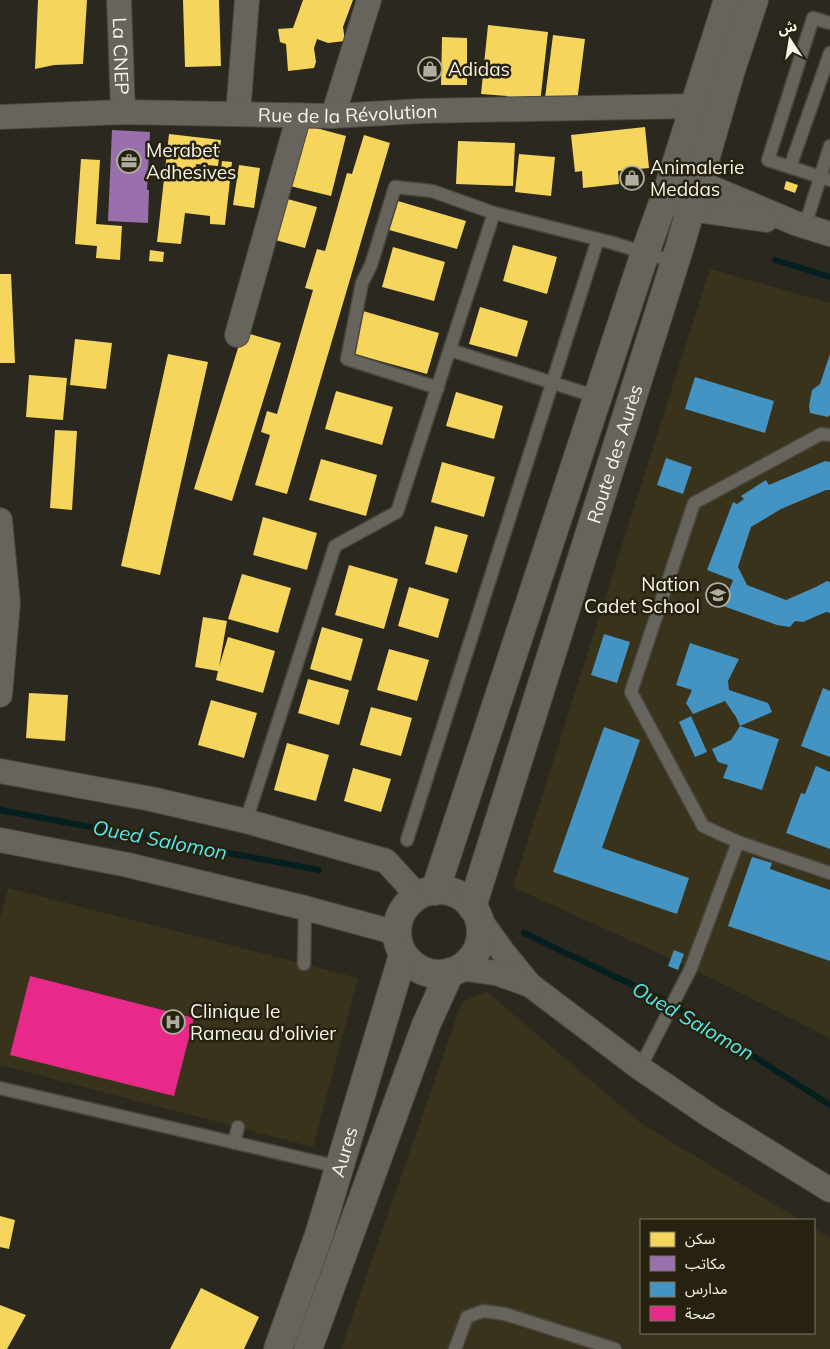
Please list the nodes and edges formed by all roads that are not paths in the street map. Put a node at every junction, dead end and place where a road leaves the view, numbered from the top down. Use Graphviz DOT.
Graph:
graph roads {
  1 [pos="119,0"];
  2 [pos="247,0"];
  3 [pos="369,0"];
  4 [pos="728,0"];
  5 [pos="754,0"];
  6 [pos="830,23"];
  7 [pos="830,53"];
  8 [pos="694,106"];
  9 [pos="124,112"];
  10 [pos="238,114"];
  11 [pos="299,115"];
  12 [pos="333,116"];
  13 [pos="0,117"];
  14 [pos="830,146"];
  15 [pos="790,167"];
  16 [pos="825,178"];
  17 [pos="698,182"];
  18 [pos="668,188"];
  19 [pos="690,209"];
  20 [pos="494,213"];
  21 [pos="804,226"];
  22 [pos="830,234"];
  23 [pos="598,239"];
  24 [pos="645,253"];
  25 [pos="674,262"];
  26 [pos="237,335"];
  27 [pos="450,350"];
  28 [pos="552,382"];
  29 [pos="438,388"];
  30 [pos="597,397"];
  31 [pos="830,435"];
  32 [pos="0,520"];
  33 [pos="2,638"];
  34 [pos="0,695"];
  35 [pos="0,771"];
  36 [pos="246,821"];
  37 [pos="0,840"];
  38 [pos="407,840"];
  39 [pos="738,842"];
  40 [pos="830,873"];
  41 [pos="426,894"];
  42 [pos="305,908"];
  43 [pos="474,912"];
  44 [pos="400,944"];
  45 [pos="304,964"];
  46 [pos="455,970"];
  47 [pos="530,985"];
  48 [pos="640,1068"];
  49 [pos="0,1088"];
  50 [pos="238,1127"];
  51 [pos="234,1143"];
  52 [pos="339,1167"];
  53 [pos="830,1190"];
  54 [pos="278,1349"];
  55 [pos="308,1349"];
  56 [pos="455,1349"];
  57 [pos="615,1349"];
  1 -- 9 [label="street, La CNEP"];
  2 -- 10 [label="street"];
  3 -- 12 [label="street"];
  4 -- 8 [label="street, Route des Aurès"];
  5 -- 17 [label="street, Route des Aurès"];
  6 -- 15 [label="lane"];
  7 -- 15 [label="lane"];
  8 -- 12 [label="street, Rue de la Révolution"];
  8 -- 18 [label="street, Route des Aurès"];
  9 -- 10 [label="street, Rue de la Révolution"];
  9 -- 13 [label="street, Rue de la Révolution"];
  10 -- 11 [label="street, Rue de la Révolution"];
  11 -- 12 [label="street, Rue de la Révolution"];
  11 -- 26 [label="street"];
  14 -- 16 [label="lane"];
  15 -- 16 [label="lane"];
  16 -- 21 [label="lane"];
  17 -- 18 [label="street"];
  17 -- 19 [label="street, Route des Aurès"];
  17 -- 21 [label="street"];
  18 -- 19 [label="street"];
  18 -- 24 [label="street, Route des Aurès"];
  19 -- 21 [label="street"];
  19 -- 25 [label="street, Route des Aurès"];
  20 -- 23 [label="lane"];
  20 -- 27 [label="lane"];
  20 -- 29 [label="lane"];
  21 -- 22 [label="street"];
  23 -- 24 [label="lane"];
  23 -- 28 [label="lane"];
  24 -- 25 [label="lane"];
  24 -- 30 [label="street, Route des Aurès"];
  25 -- 43 [label="street, Route des Aurès"];
  27 -- 28 [label="lane"];
  27 -- 29 [label="lane"];
  28 -- 30 [label="lane"];
  28 -- 38 [label="lane"];
  29 -- 36 [label="lane"];
  30 -- 41 [label="street, Route des Aurès"];
  31 -- 39 [label="lane"];
  32 -- 33 [label="street"];
  33 -- 34 [label="street"];
  35 -- 36 [label="street"];
  36 -- 41 [label="street"];
  37 -- 42 [label="street"];
  39 -- 40 [label="lane"];
  39 -- 48 [label="lane"];
  41 -- 43 [label="street"];
  41 -- 44 [label="street"];
  42 -- 44 [label="street"];
  42 -- 45 [label="lane"];
  43 -- 46 [label="street"];
  43 -- 47 [label="street"];
  44 -- 46 [label="street"];
  44 -- 52 [label="street, Aures"];
  46 -- 47 [label="street"];
  46 -- 55 [label="street, Aures"];
  47 -- 48 [label="street"];
  48 -- 53 [label="street"];
  49 -- 51 [label="lane"];
  50 -- 51 [label="lane"];
  51 -- 52 [label="lane"];
  52 -- 54 [label="street, Aures"];
  56 -- 57 [label="lane"];
}
